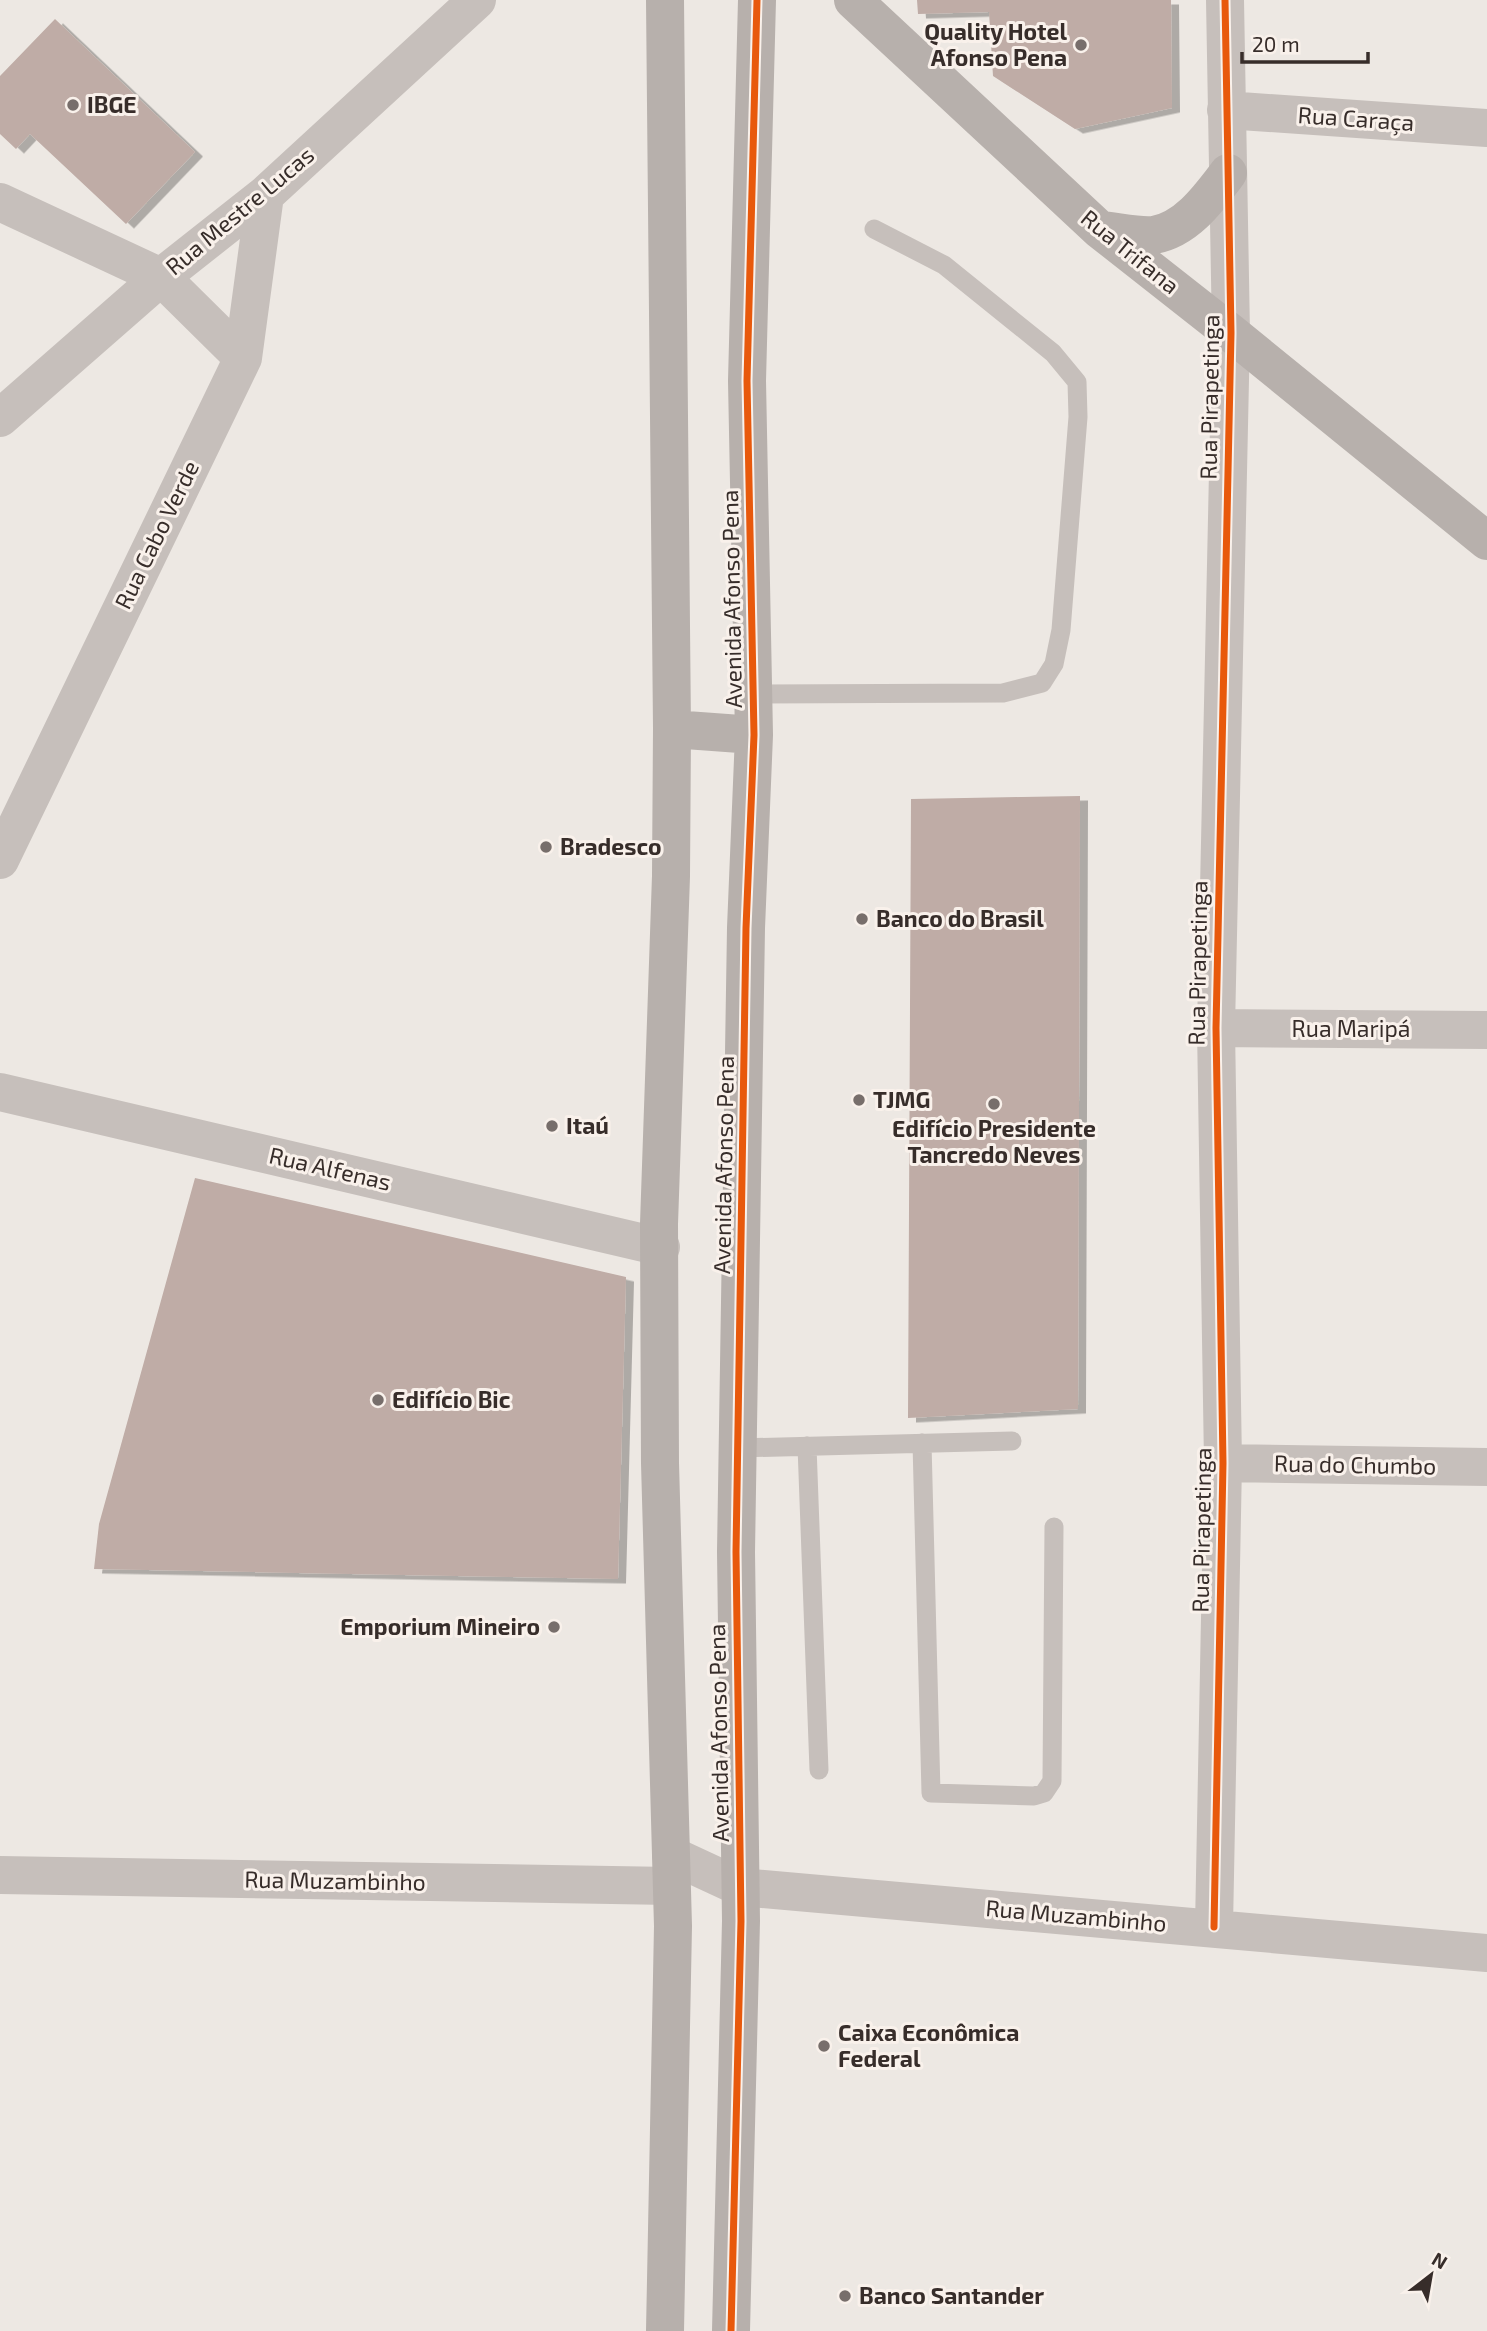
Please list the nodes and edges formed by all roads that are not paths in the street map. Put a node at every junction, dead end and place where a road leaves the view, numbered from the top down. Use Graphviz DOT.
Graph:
graph roads {
  1 [pos="477,0"];
  2 [pos="665,0"];
  3 [pos="757,0"];
  4 [pos="853,0"];
  5 [pos="1225,0"];
  6 [pos="1226,110"];
  7 [pos="1487,128"];
  8 [pos="1227,173"];
  9 [pos="265,194"];
  10 [pos="0,202"];
  11 [pos="874,229"];
  12 [pos="1100,230"];
  13 [pos="161,277"];
  14 [pos="1231,333"];
  15 [pos="243,358"];
  16 [pos="0,418"];
  17 [pos="1487,541"];
  18 [pos="754,694"];
  19 [pos="672,729"];
  20 [pos="754,734"];
  21 [pos="0,860"];
  22 [pos="1216,1028"];
  23 [pos="1487,1030"];
  24 [pos="0,1092"];
  25 [pos="661,1247"];
  26 [pos="1012,1441"];
  27 [pos="922,1443"];
  28 [pos="807,1446"];
  29 [pos="738,1448"];
  30 [pos="1223,1463"];
  31 [pos="1487,1467"];
  32 [pos="1054,1527"];
  33 [pos="819,1770"];
  34 [pos="671,1870"];
  35 [pos="0,1875"];
  36 [pos="740,1887"];
  37 [pos="1214,1927"];
  38 [pos="1487,1953"];
  39 [pos="665,2331"];
  40 [pos="731,2331"];
  1 -- 9 [label="street, Rua Mestre Lucas"];
  2 -- 19 [label="main road"];
  3 -- 18 [label="main road, Avenida Afonso Pena"];
  4 -- 12 [label="main road, Rua Trifana"];
  5 -- 6 [label="street, Rua Pirapetinga"];
  6 -- 7 [label="street, Rua Caraça"];
  6 -- 8 [label="street, Rua Pirapetinga"];
  8 -- 12 [label="main road"];
  8 -- 14 [label="street, Rua Pirapetinga"];
  9 -- 13 [label="street, Rua Mestre Lucas"];
  9 -- 15 [label="street, Rua Cabo Verde"];
  10 -- 13 [label="street"];
  11 -- 18 [label="lane"];
  12 -- 14 [label="main road, Rua Trifana"];
  13 -- 15 [label="street"];
  13 -- 16 [label="street, Rua Mestre Lucas"];
  14 -- 17 [label="main road, Rua Trifana"];
  14 -- 22 [label="street, Rua Pirapetinga"];
  15 -- 21 [label="street, Rua Cabo Verde"];
  18 -- 20 [label="main road, Avenida Afonso Pena"];
  19 -- 20 [label="main road"];
  19 -- 25 [label="main road"];
  20 -- 29 [label="main road, Avenida Afonso Pena"];
  22 -- 23 [label="street, Rua Maripá"];
  22 -- 30 [label="street, Rua Pirapetinga"];
  24 -- 25 [label="street, Rua Alfenas"];
  25 -- 34 [label="main road"];
  26 -- 27 [label="lane"];
  27 -- 28 [label="lane"];
  27 -- 32 [label="lane"];
  28 -- 29 [label="lane"];
  28 -- 33 [label="lane"];
  29 -- 36 [label="main road, Avenida Afonso Pena"];
  30 -- 31 [label="street, Rua do Chumbo"];
  30 -- 37 [label="street, Rua Pirapetinga"];
  34 -- 35 [label="street, Rua Muzambinho"];
  34 -- 36 [label="street, Rua Muzambinho"];
  34 -- 39 [label="main road"];
  36 -- 37 [label="street, Rua Muzambinho"];
  36 -- 40 [label="main road, Avenida Afonso Pena"];
  37 -- 38 [label="street, Rua Muzambinho"];
}
